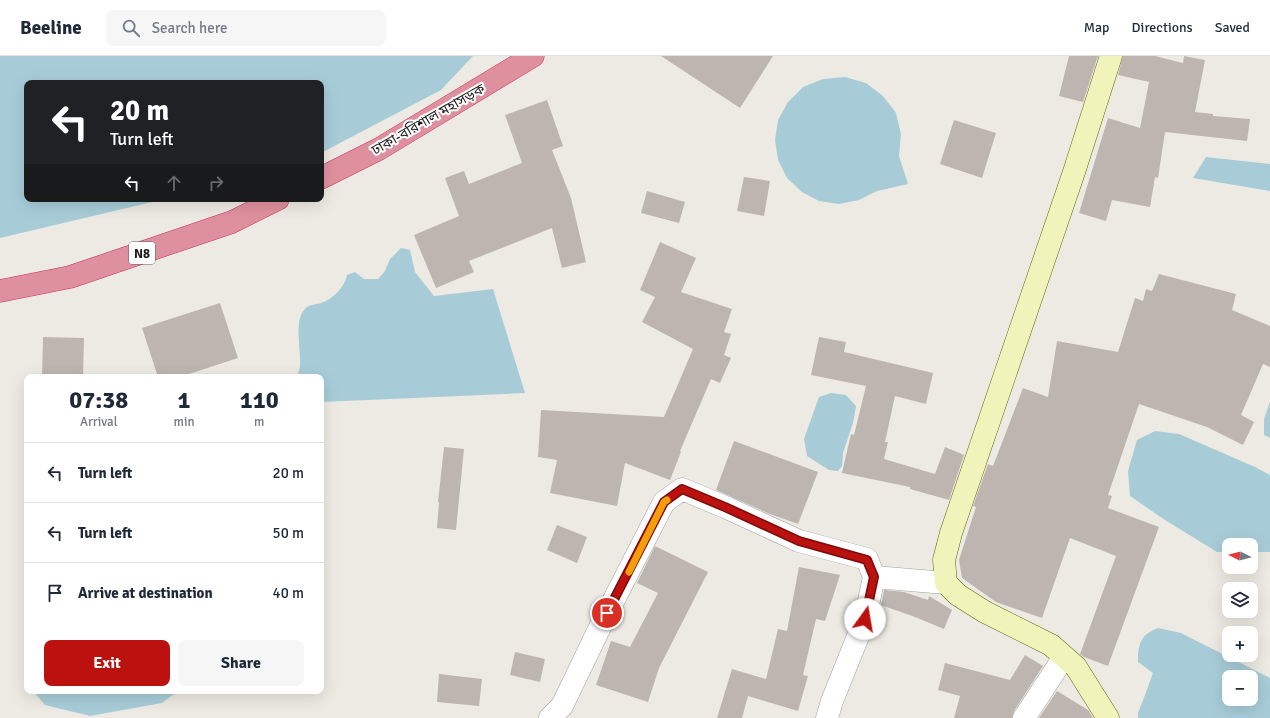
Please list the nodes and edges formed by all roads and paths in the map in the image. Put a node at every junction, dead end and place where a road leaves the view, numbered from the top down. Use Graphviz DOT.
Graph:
graph roads {
  1 [pos="533,56"];
  2 [pos="1111,56"];
  3 [pos="324,176"];
  4 [pos="272,202"];
  5 [pos="0,291"];
  6 [pos="874,577"];
  7 [pos="946,583"];
  8 [pos="1064,657"];
  9 [pos="550,718"];
  10 [pos="827,718"];
  11 [pos="1024,718"];
  12 [pos="1108,718"];
  1 -- 3 [label="highway, ঢাকা-বরিশাল মহাসড়ক"];
  2 -- 7 [label="street"];
  4 -- 5 [label="highway, N8"];
  6 -- 7 [label="street"];
  6 -- 9 [label="street"];
  6 -- 10 [label="street"];
  7 -- 8 [label="street"];
  8 -- 11 [label="street"];
  8 -- 12 [label="street"];
}
